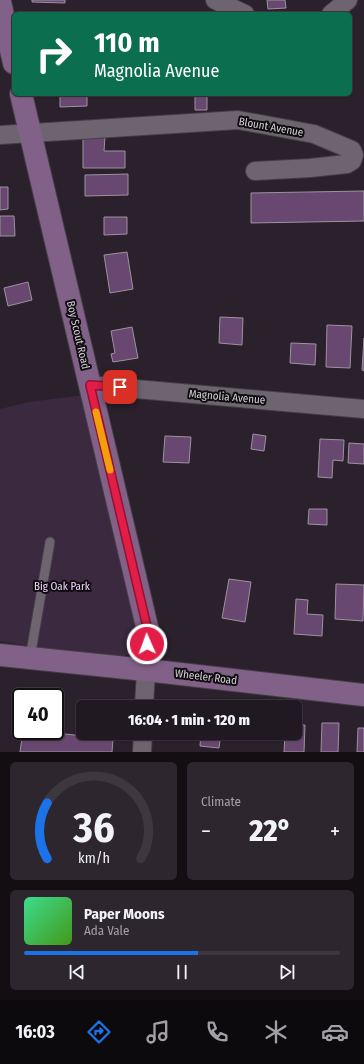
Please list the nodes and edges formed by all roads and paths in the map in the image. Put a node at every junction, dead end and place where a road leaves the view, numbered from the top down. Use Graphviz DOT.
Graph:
graph roads {
  1 [pos="215,0"];
  2 [pos="348,0"];
  3 [pos="0,2"];
  4 [pos="242,12"];
  5 [pos="333,12"];
  6 [pos="12,54"];
  7 [pos="21,96"];
  8 [pos="30,133"];
  9 [pos="0,135"];
  10 [pos="255,171"];
  11 [pos="90,385"];
  12 [pos="364,409"];
  13 [pos="50,542"];
  14 [pos="0,657"];
  15 [pos="30,658"];
  16 [pos="146,670"];
  17 [pos="364,695"];
  18 [pos="144,700"];
  19 [pos="143,740"];
  20 [pos="142,752"];
  1 -- 4 [label="street"];
  2 -- 5 [label="street"];
  3 -- 6 [label="street"];
  7 -- 8 [label="street, Boy Scout Road"];
  8 -- 9 [label="street"];
  8 -- 10 [label="street, Blount Avenue"];
  8 -- 11 [label="street, Boy Scout Road"];
  11 -- 12 [label="street, Magnolia Avenue"];
  11 -- 16 [label="street, Boy Scout Road"];
  13 -- 15 [label="lane"];
  14 -- 15 [label="street, Wheeler Road"];
  15 -- 16 [label="street, Wheeler Road"];
  16 -- 17 [label="street, Wheeler Road"];
  16 -- 18 [label="street"];
  19 -- 20 [label="street"];
}
